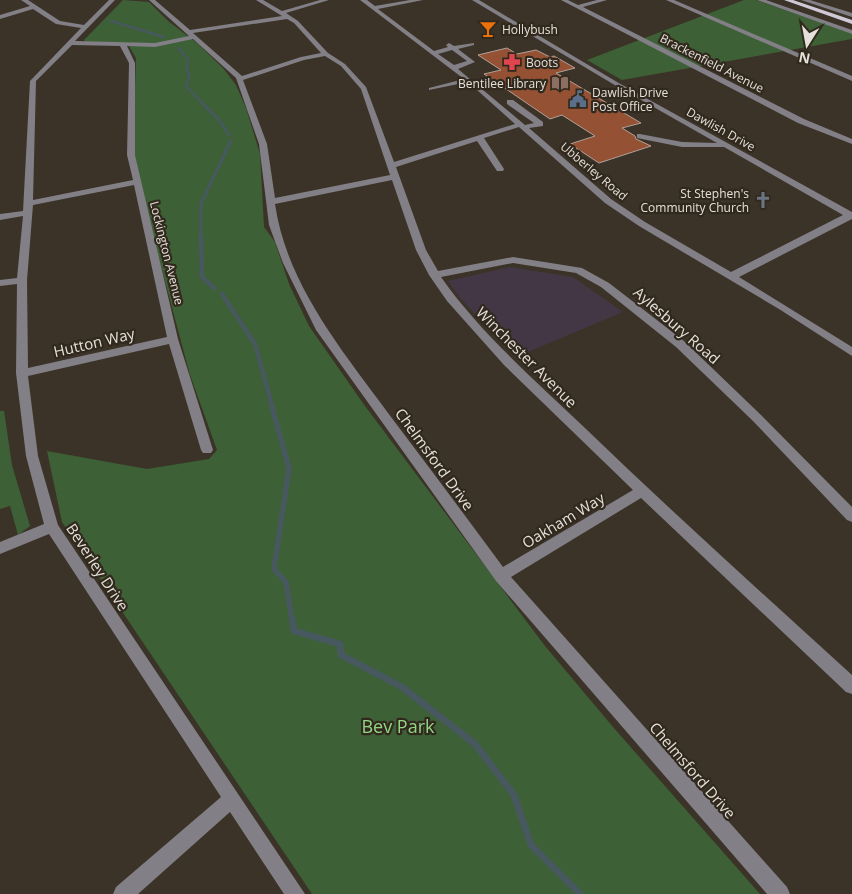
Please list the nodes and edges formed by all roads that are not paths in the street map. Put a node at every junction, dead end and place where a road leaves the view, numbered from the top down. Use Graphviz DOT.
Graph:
graph roads {
  1 [pos="24,0"];
  2 [pos="112,0"];
  3 [pos="152,0"];
  4 [pos="259,0"];
  5 [pos="326,0"];
  6 [pos="362,0"];
  7 [pos="420,0"];
  8 [pos="480,0"];
  9 [pos="564,0"];
  10 [pos="604,0"];
  11 [pos="669,0"];
  12 [pos="760,0"];
  13 [pos="786,0"];
  14 [pos="804,0"];
  15 [pos="34,7"];
  16 [pos="578,7"];
  17 [pos="373,8"];
  18 [pos="285,15"];
  19 [pos="852,16"];
  20 [pos="0,17"];
  21 [pos="852,22"];
  22 [pos="86,27"];
  23 [pos="852,32"];
  24 [pos="192,34"];
  25 [pos="467,40"];
  26 [pos="71,43"];
  27 [pos="123,45"];
  28 [pos="155,45"];
  29 [pos="450,46"];
  30 [pos="433,53"];
  31 [pos="326,54"];
  32 [pos="130,58"];
  33 [pos="453,68"];
  34 [pos="239,78"];
  35 [pos="852,79"];
  36 [pos="469,80"];
  37 [pos="431,89"];
  38 [pos="510,102"];
  39 [pos="523,125"];
  40 [pos="640,136"];
  41 [pos="479,137"];
  42 [pos="852,142"];
  43 [pos="685,143"];
  44 [pos="725,145"];
  45 [pos="693,146"];
  46 [pos="390,166"];
  47 [pos="500,168"];
  48 [pos="394,178"];
  49 [pos="137,182"];
  50 [pos="270,202"];
  51 [pos="28,208"];
  52 [pos="850,216"];
  53 [pos="0,217"];
  54 [pos="434,275"];
  55 [pos="732,276"];
  56 [pos="22,280"];
  57 [pos="0,283"];
  58 [pos="173,339"];
  59 [pos="852,352"];
  60 [pos="22,373"];
  61 [pos="207,450"];
  62 [pos="641,491"];
  63 [pos="852,516"];
  64 [pos="52,527"];
  65 [pos="0,548"];
  66 [pos="501,576"];
  67 [pos="852,686"];
  68 [pos="232,799"];
  69 [pos="123,894"];
  70 [pos="295,894"];
  71 [pos="780,894"];
  1 -- 15 [label="street"];
  2 -- 22 [label="street, Beverley Drive"];
  3 -- 24 [label="street, Chelmsford Drive"];
  4 -- 18 [label="street, Winchester Avenue"];
  5 -- 18 [label="street"];
  6 -- 17 [label="street, Ubberley Road"];
  7 -- 17 [label="street"];
  8 -- 44 [label="street, Dawlish Drive"];
  9 -- 16 [label="street, Brackenfield Avenue"];
  10 -- 16 [label="street"];
  11 -- 35 [label="street"];
  12 -- 23 [label="street"];
  13 -- 21 [label="main road"];
  14 -- 19 [label="street"];
  15 -- 20 [label="street"];
  15 -- 22 [label="street"];
  16 -- 42 [label="street, Brackenfield Avenue"];
  17 -- 30 [label="street, Ubberley Road"];
  18 -- 24 [label="street"];
  18 -- 31 [label="street, Winchester Avenue"];
  22 -- 26 [label="street, Beverley Drive"];
  24 -- 28 [label="street"];
  24 -- 34 [label="street, Chelmsford Drive"];
  25 -- 29 [label="street"];
  26 -- 27 [label="street"];
  26 -- 51 [label="street, Beverley Drive"];
  27 -- 28 [label="street"];
  27 -- 32 [label="street, Lockington Avenue"];
  28 -- 32 [label="street"];
  29 -- 30 [label="street"];
  29 -- 33 [label="street"];
  30 -- 33 [label="street, Ubberley Road"];
  31 -- 34 [label="street"];
  31 -- 46 [label="street, Winchester Avenue"];
  32 -- 49 [label="street, Lockington Avenue"];
  33 -- 36 [label="street, Ubberley Road"];
  34 -- 50 [label="street, Chelmsford Drive"];
  36 -- 37 [label="street"];
  36 -- 39 [label="street, Ubberley Road"];
  38 -- 39 [label="street"];
  39 -- 41 [label="street"];
  39 -- 55 [label="street, Ubberley Road"];
  40 -- 45 [label="street"];
  41 -- 46 [label="street"];
  41 -- 47 [label="street"];
  43 -- 45 [label="street"];
  44 -- 45 [label="street"];
  44 -- 52 [label="street, Dawlish Drive"];
  46 -- 48 [label="street, Winchester Avenue"];
  48 -- 50 [label="street"];
  48 -- 54 [label="street, Winchester Avenue"];
  49 -- 51 [label="street"];
  49 -- 58 [label="street, Lockington Avenue"];
  50 -- 66 [label="street, Chelmsford Drive"];
  51 -- 53 [label="street"];
  51 -- 56 [label="street, Beverley Drive"];
  52 -- 55 [label="street"];
  54 -- 62 [label="street, Winchester Avenue"];
  54 -- 63 [label="street, Aylesbury Road"];
  55 -- 59 [label="street, Ubberley Road"];
  56 -- 57 [label="street"];
  56 -- 60 [label="street, Beverley Drive"];
  58 -- 60 [label="street, Hutton Way"];
  58 -- 61 [label="street, Lockington Avenue"];
  60 -- 64 [label="street, Beverley Drive"];
  62 -- 66 [label="street, Oakham Way"];
  62 -- 67 [label="street, Winchester Avenue"];
  64 -- 65 [label="street"];
  64 -- 68 [label="street, Beverley Drive"];
  66 -- 71 [label="street, Chelmsford Drive"];
  68 -- 69 [label="street"];
  68 -- 70 [label="street, Beverley Drive"];
}
